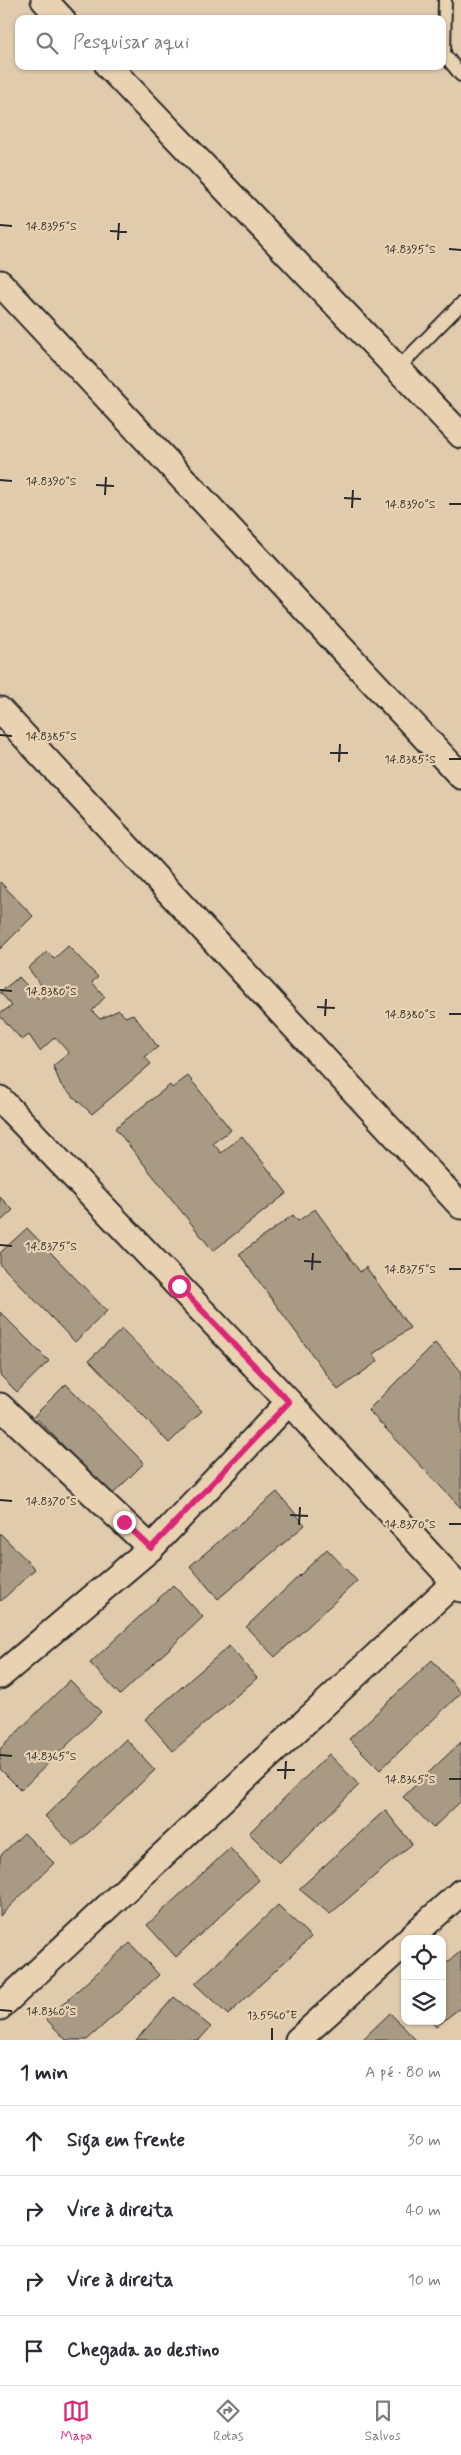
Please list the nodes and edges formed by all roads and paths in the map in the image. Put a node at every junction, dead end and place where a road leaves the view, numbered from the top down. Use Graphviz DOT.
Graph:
graph roads {
  1 [pos="44,0"];
  2 [pos="445,0"];
  3 [pos="58,15"];
  4 [pos="445,15"];
  5 [pos="446,56"];
  6 [pos="112,70"];
  7 [pos="461,75"];
  8 [pos="0,283"];
  9 [pos="461,304"];
  10 [pos="397,368"];
  11 [pos="461,435"];
  12 [pos="0,710"];
  13 [pos="461,776"];
  14 [pos="0,1099"];
  15 [pos="461,1206"];
  16 [pos="289,1402"];
  17 [pos="0,1406"];
  18 [pos="151,1548"];
  19 [pos="458,1586"];
  20 [pos="0,1676"];
  21 [pos="461,1892"];
  22 [pos="413,1935"];
  23 [pos="401,1947"];
  24 [pos="0,2007"];
  25 [pos="298,2040"];
  1 -- 3 [label="street"];
  2 -- 4 [label="lane"];
  5 -- 7 [label="lane"];
  6 -- 10 [label="street"];
  8 -- 13 [label="street"];
  9 -- 10 [label="lane"];
  10 -- 11 [label="street"];
  12 -- 15 [label="street"];
  14 -- 16 [label="street"];
  16 -- 18 [label="street"];
  16 -- 19 [label="street"];
  17 -- 18 [label="street"];
  18 -- 20 [label="street"];
  19 -- 24 [label="street"];
  21 -- 22 [label="street"];
  23 -- 25 [label="street"];
}
